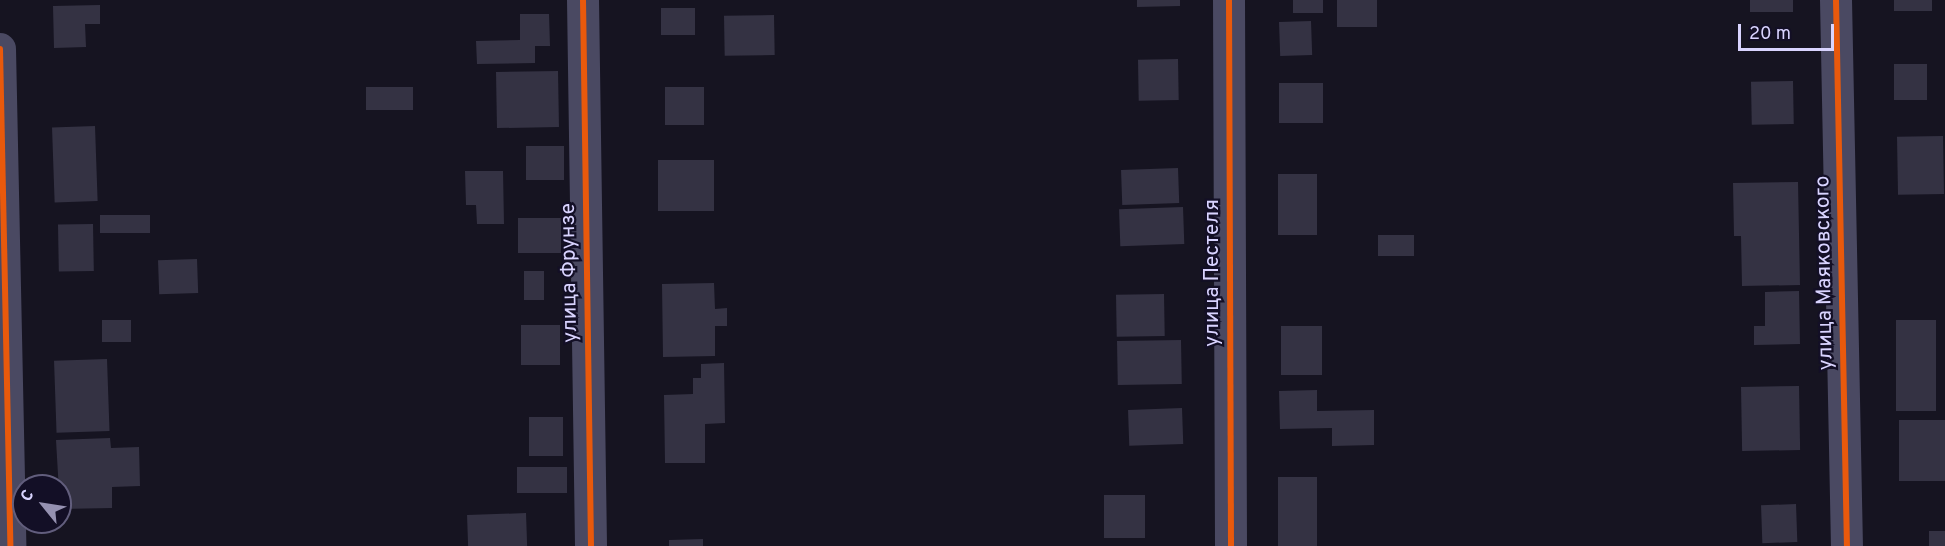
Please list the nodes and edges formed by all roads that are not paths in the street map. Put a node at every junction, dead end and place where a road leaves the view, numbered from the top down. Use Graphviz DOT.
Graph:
graph roads {
  1 [pos="583,0"];
  2 [pos="1228,0"];
  3 [pos="1836,0"];
  4 [pos="0,49"];
  5 [pos="10,546"];
  6 [pos="591,546"];
  7 [pos="1231,546"];
  8 [pos="1847,546"];
  1 -- 6 [label="street, улица Фрунзе"];
  2 -- 7 [label="street, улица Пестеля"];
  3 -- 8 [label="street, улица Маяковского"];
  4 -- 5 [label="street"];
}
